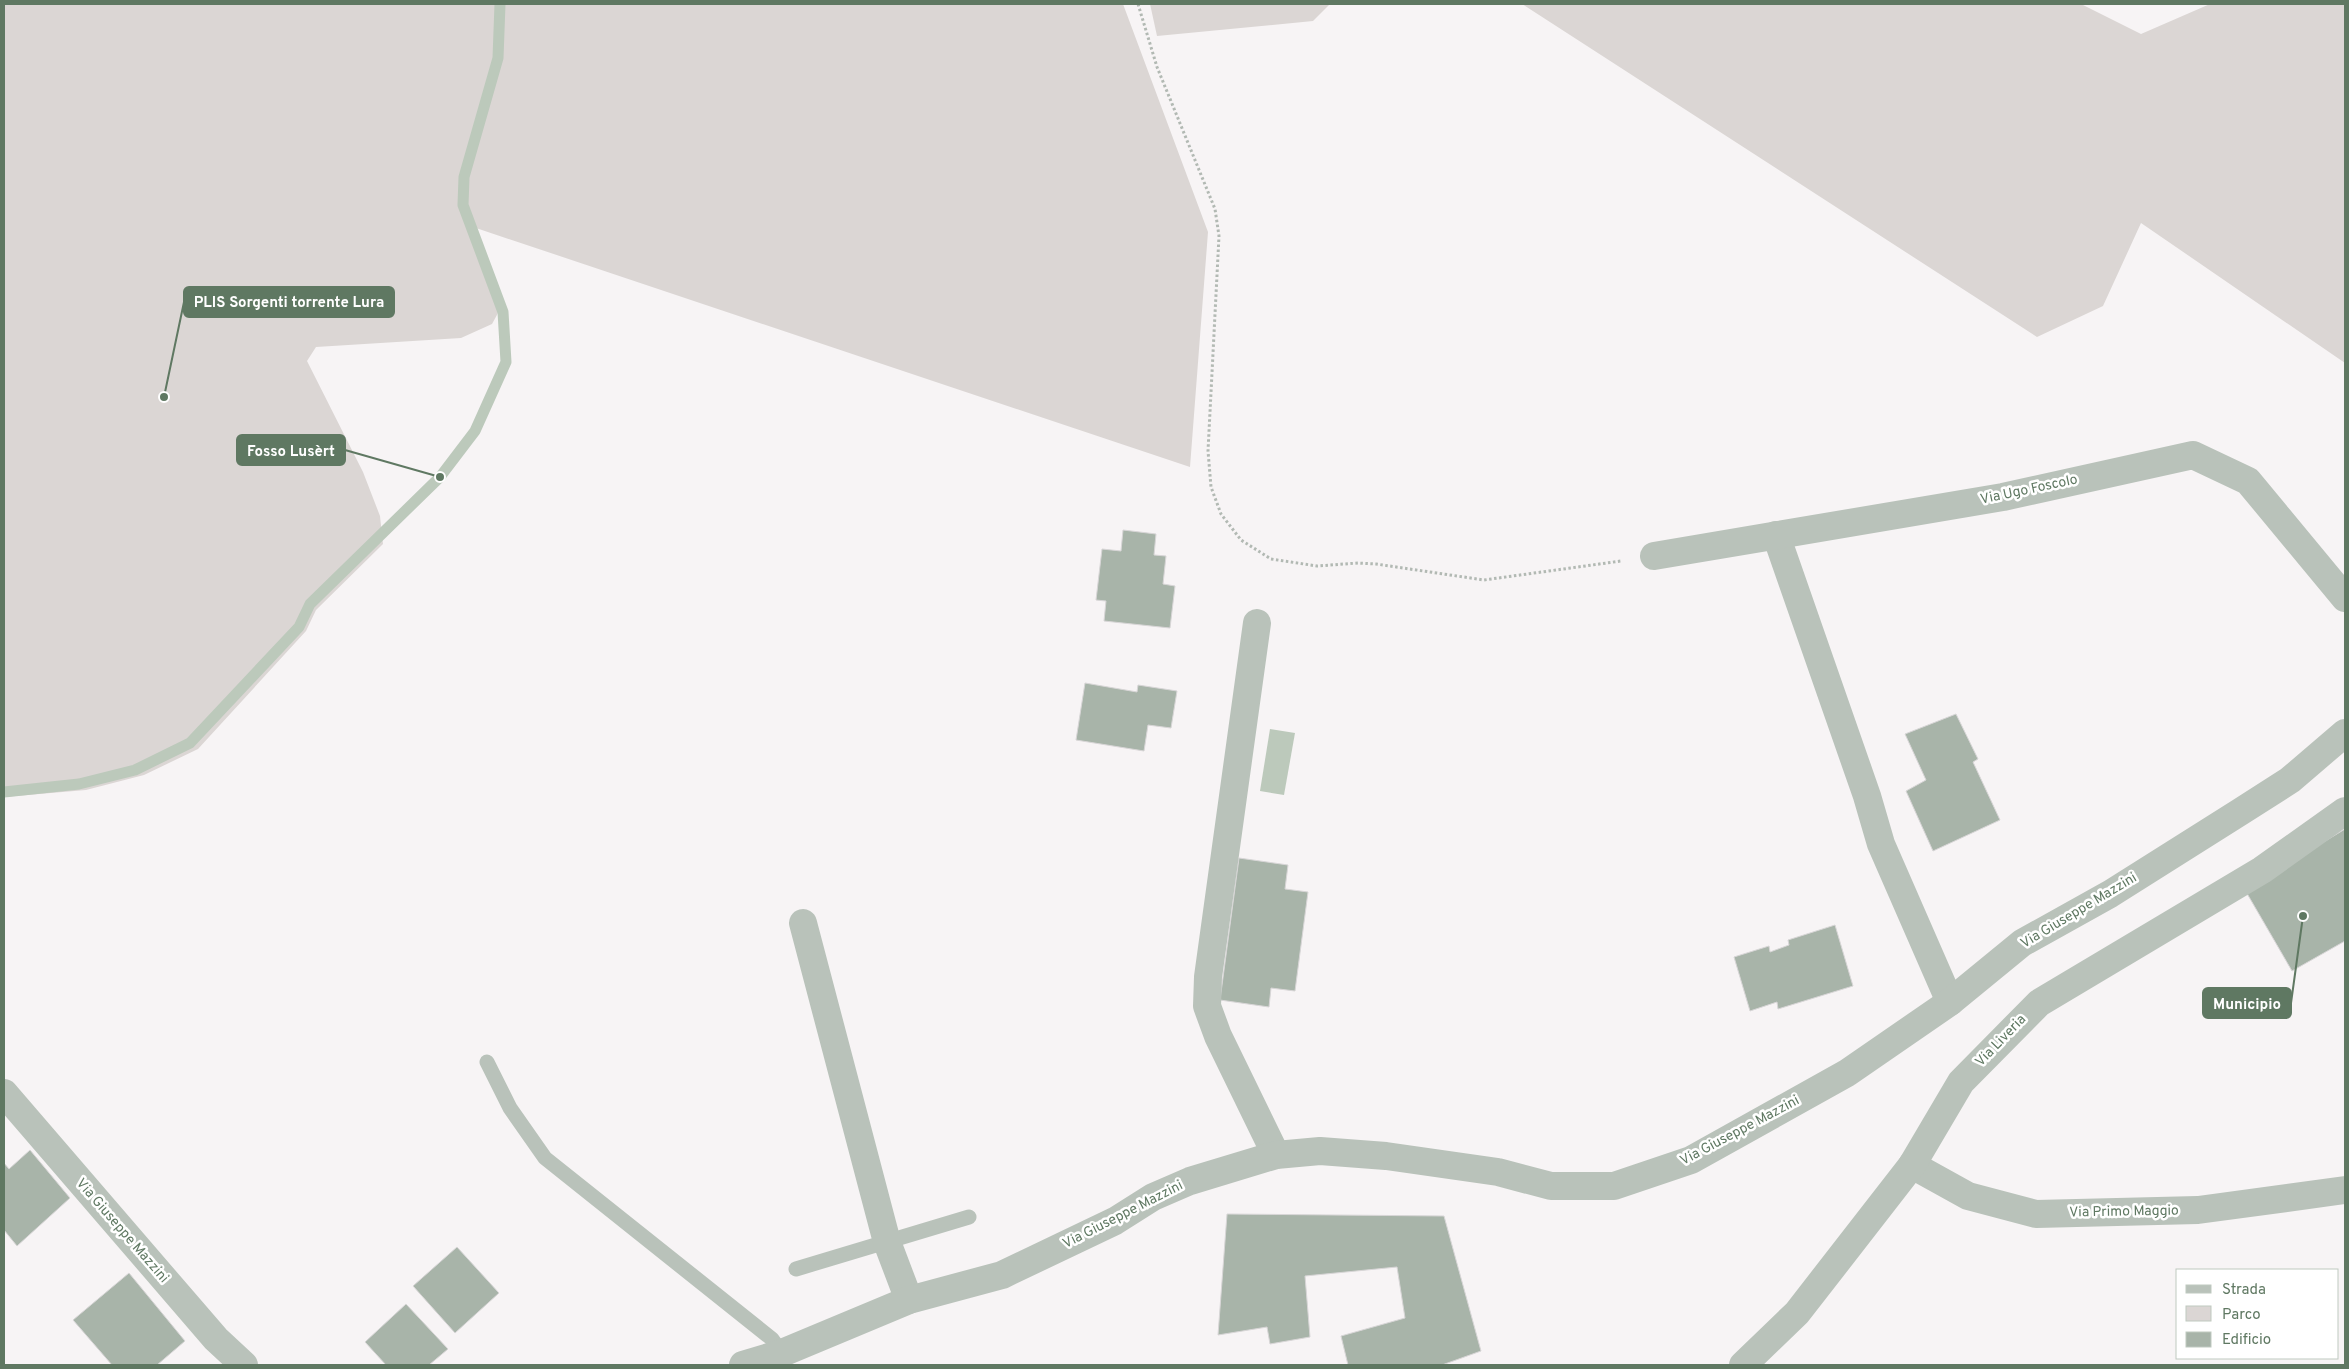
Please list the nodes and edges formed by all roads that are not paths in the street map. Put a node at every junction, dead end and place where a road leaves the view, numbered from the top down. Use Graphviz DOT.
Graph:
graph roads {
  1 [pos="1776,535"];
  2 [pos="1654,556"];
  3 [pos="2345,598"];
  4 [pos="1257,623"];
  5 [pos="2345,733"];
  6 [pos="2345,811"];
  7 [pos="803,924"];
  8 [pos="1950,1002"];
  9 [pos="487,1062"];
  10 [pos="4,1094"];
  11 [pos="1276,1155"];
  12 [pos="1912,1165"];
  13 [pos="2345,1190"];
  14 [pos="968,1217"];
  15 [pos="887,1242"];
  16 [pos="796,1269"];
  17 [pos="909,1300"];
  18 [pos="782,1353"];
  19 [pos="244,1365"];
  20 [pos="744,1365"];
  21 [pos="1743,1365"];
  1 -- 2 [label="street, Via Ugo Foscolo"];
  1 -- 3 [label="street, Via Ugo Foscolo"];
  1 -- 8 [label="street"];
  4 -- 11 [label="street"];
  5 -- 8 [label="street, Via Giuseppe Mazzini"];
  6 -- 12 [label="street, Via Liveria"];
  7 -- 15 [label="street"];
  8 -- 11 [label="street, Via Giuseppe Mazzini"];
  9 -- 18 [label="lane"];
  10 -- 19 [label="street, Via Giuseppe Mazzini"];
  11 -- 17 [label="street, Via Giuseppe Mazzini"];
  12 -- 13 [label="street, Via Primo Maggio"];
  12 -- 21 [label="street, Via Liveria"];
  14 -- 15 [label="lane"];
  15 -- 16 [label="lane"];
  15 -- 17 [label="street"];
  17 -- 18 [label="street, Via Giuseppe Mazzini"];
  18 -- 20 [label="street, Via Giuseppe Mazzini"];
}
